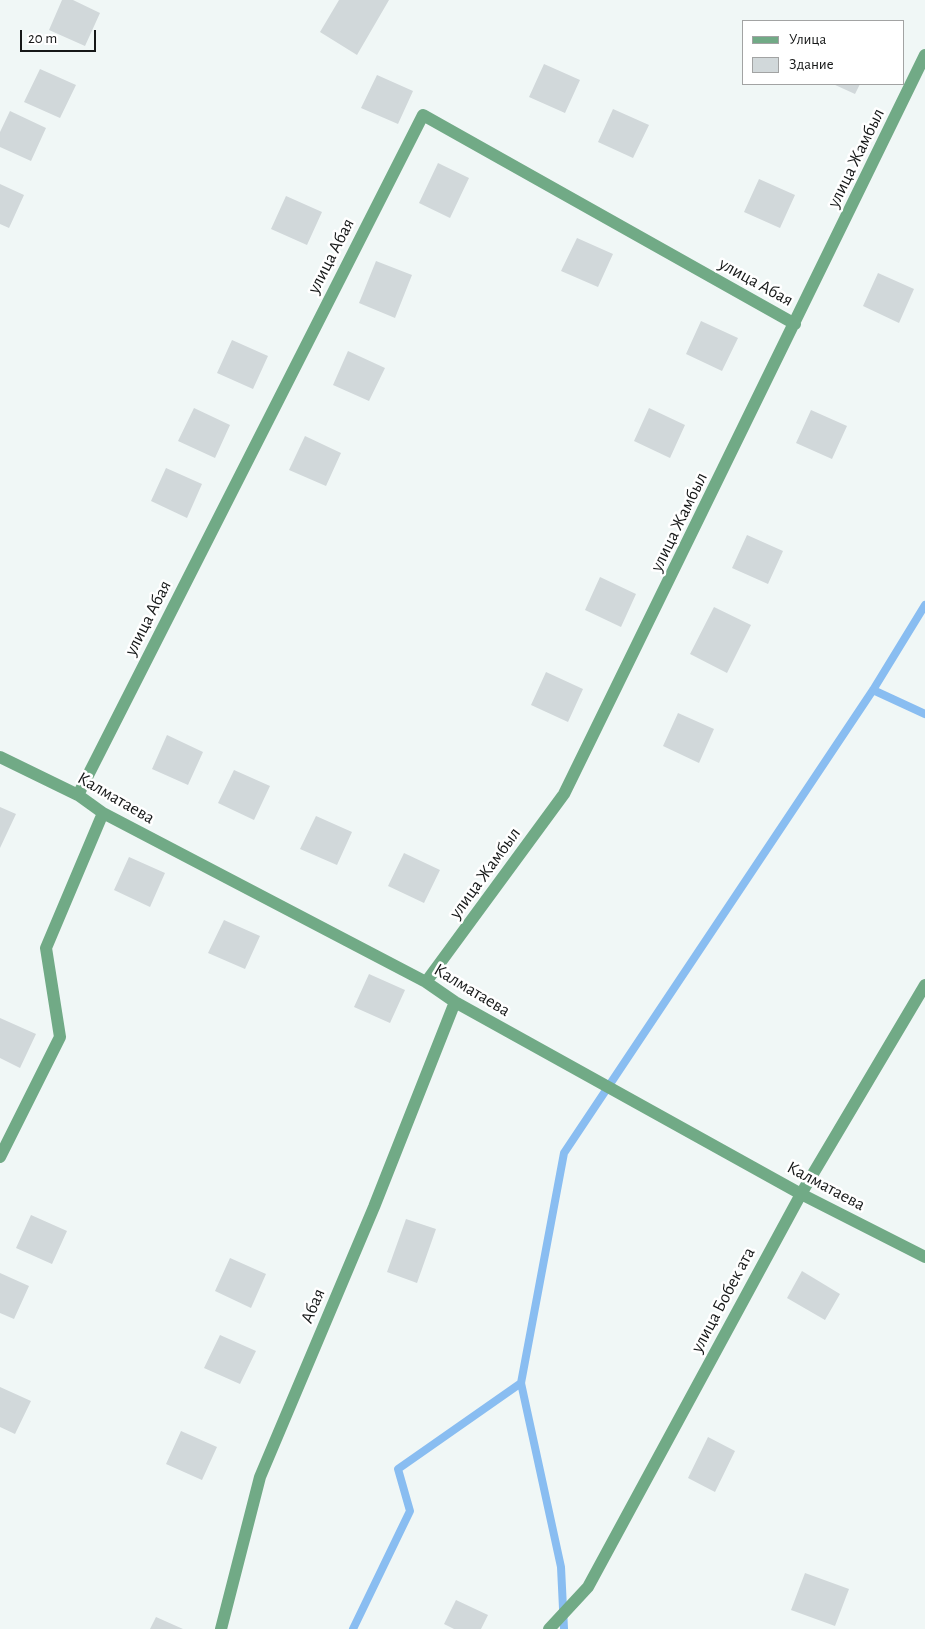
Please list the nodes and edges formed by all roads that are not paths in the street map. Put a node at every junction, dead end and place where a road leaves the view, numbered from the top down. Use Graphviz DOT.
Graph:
graph roads {
  1 [pos="925,55"];
  2 [pos="795,324"];
  3 [pos="0,757"];
  4 [pos="78,795"];
  5 [pos="103,813"];
  6 [pos="426,982"];
  7 [pos="925,985"];
  8 [pos="455,1002"];
  9 [pos="0,1157"];
  10 [pos="801,1194"];
  11 [pos="925,1257"];
  12 [pos="221,1629"];
  13 [pos="549,1629"];
  1 -- 2 [label="street, улица Жамбыл"];
  2 -- 4 [label="street, улица Абая"];
  2 -- 6 [label="street, улица Жамбыл"];
  3 -- 4 [label="street, Калматаева"];
  4 -- 5 [label="street, Калматаева"];
  5 -- 6 [label="street, Калматаева"];
  5 -- 9 [label="street"];
  6 -- 8 [label="street, Калматаева"];
  7 -- 10 [label="street, улица Бобек ата"];
  8 -- 10 [label="street, Калматаева"];
  8 -- 12 [label="street, Абая"];
  10 -- 11 [label="street, Калматаева"];
  10 -- 13 [label="street, улица Бобек ата"];
}
